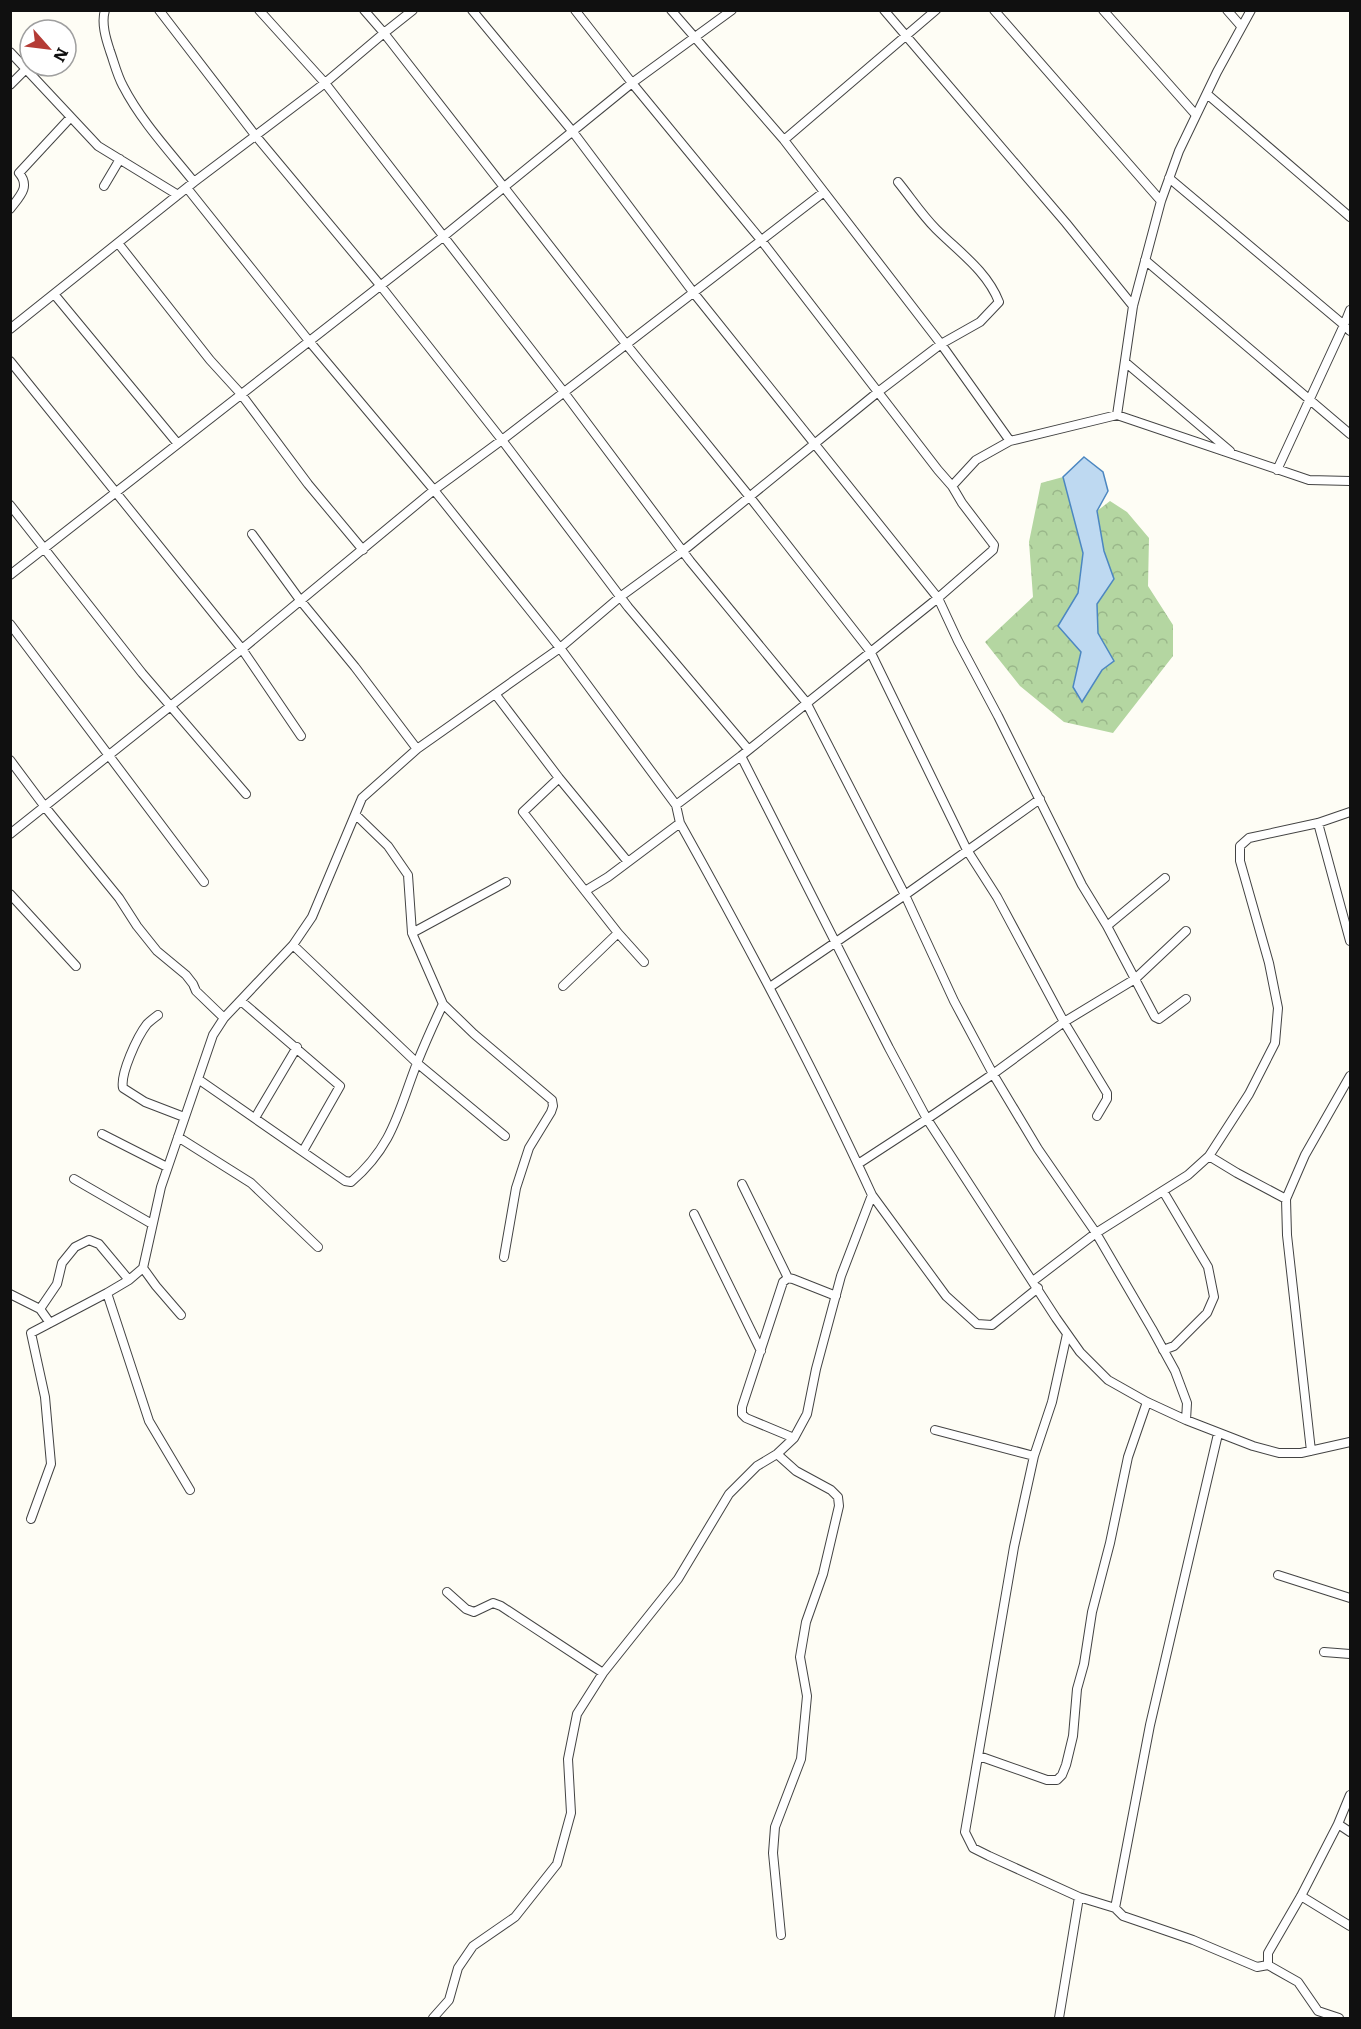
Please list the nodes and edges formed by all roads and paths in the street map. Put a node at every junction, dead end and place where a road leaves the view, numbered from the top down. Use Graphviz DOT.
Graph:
graph roads {
  1 [pos="105,10"];
  2 [pos="159,10"];
  3 [pos="259,10"];
  4 [pos="364,10"];
  5 [pos="413,10"];
  6 [pos="472,10"];
  7 [pos="575,10"];
  8 [pos="671,10"];
  9 [pos="732,10"];
  10 [pos="884,10"];
  11 [pos="936,10"];
  12 [pos="994,10"];
  13 [pos="1103,10"];
  14 [pos="1227,10"];
  15 [pos="1251,10"];
  16 [pos="1241,26"];
  17 [pos="384,33"];
  18 [pos="906,36"];
  19 [pos="696,37"];
  20 [pos="36,78"];
  21 [pos="325,83"];
  22 [pos="632,83"];
  23 [pos="1207,94"];
  24 [pos="1196,115"];
  25 [pos="70,118"];
  26 [pos="573,132"];
  27 [pos="255,135"];
  28 [pos="784,140"];
  29 [pos="120,159"];
  30 [pos="15,173"];
  31 [pos="1169,178"];
  32 [pos="898,182"];
  33 [pos="190,185"];
  34 [pos="104,186"];
  35 [pos="504,187"];
  36 [pos="824,192"];
  37 [pos="178,195"];
  38 [pos="1161,201"];
  39 [pos="10,209"];
  40 [pos="1350,217"];
  41 [pos="444,236"];
  42 [pos="761,240"];
  43 [pos="118,243"];
  44 [pos="1145,260"];
  45 [pos="380,285"];
  46 [pos="693,292"];
  47 [pos="54,294"];
  48 [pos="1133,306"];
  49 [pos="1350,310"];
  50 [pos="1347,328"];
  51 [pos="10,329"];
  52 [pos="309,341"];
  53 [pos="626,344"];
  54 [pos="941,344"];
  55 [pos="10,361"];
  56 [pos="1125,362"];
  57 [pos="563,391"];
  58 [pos="878,392"];
  59 [pos="241,394"];
  60 [pos="1310,399"];
  61 [pos="1117,415"];
  62 [pos="1350,434"];
  63 [pos="502,440"];
  64 [pos="1010,441"];
  65 [pos="178,444"];
  66 [pos="815,444"];
  67 [pos="1236,455"];
  68 [pos="1277,470"];
  69 [pos="1350,481"];
  70 [pos="952,486"];
  71 [pos="434,490"];
  72 [pos="115,493"];
  73 [pos="749,496"];
  74 [pos="10,505"];
  75 [pos="252,534"];
  76 [pos="44,549"];
  77 [pos="363,550"];
  78 [pos="683,551"];
  79 [pos="10,575"];
  80 [pos="620,597"];
  81 [pos="938,598"];
  82 [pos="300,600"];
  83 [pos="10,624"];
  84 [pos="560,648"];
  85 [pos="242,649"];
  86 [pos="870,651"];
  87 [pos="496,695"];
  88 [pos="806,702"];
  89 [pos="170,707"];
  90 [pos="301,736"];
  91 [pos="417,749"];
  92 [pos="747,749"];
  93 [pos="109,755"];
  94 [pos="741,756"];
  95 [pos="10,760"];
  96 [pos="560,778"];
  97 [pos="246,794"];
  98 [pos="1040,799"];
  99 [pos="676,805"];
  100 [pos="45,807"];
  101 [pos="1350,812"];
  102 [pos="356,815"];
  103 [pos="680,823"];
  104 [pos="1318,823"];
  105 [pos="10,834"];
  106 [pos="967,850"];
  107 [pos="628,862"];
  108 [pos="1165,878"];
  109 [pos="204,882"];
  110 [pos="506,882"];
  111 [pos="585,891"];
  112 [pos="10,894"];
  113 [pos="906,895"];
  114 [pos="1107,926"];
  115 [pos="1186,931"];
  116 [pos="412,933"];
  117 [pos="618,933"];
  118 [pos="1350,941"];
  119 [pos="836,943"];
  120 [pos="293,945"];
  121 [pos="644,962"];
  122 [pos="76,966"];
  123 [pos="1135,979"];
  124 [pos="563,986"];
  125 [pos="770,987"];
  126 [pos="1186,999"];
  127 [pos="241,1001"];
  128 [pos="442,1004"];
  129 [pos="158,1015"];
  130 [pos="224,1018"];
  131 [pos="1064,1022"];
  132 [pos="297,1047"];
  133 [pos="417,1063"];
  134 [pos="993,1074"];
  135 [pos="1350,1076"];
  136 [pos="198,1079"];
  137 [pos="1097,1116"];
  138 [pos="184,1117"];
  139 [pos="255,1118"];
  140 [pos="927,1119"];
  141 [pos="102,1134"];
  142 [pos="505,1136"];
  143 [pos="178,1137"];
  144 [pos="303,1151"];
  145 [pos="1209,1156"];
  146 [pos="858,1164"];
  147 [pos="167,1167"];
  148 [pos="74,1179"];
  149 [pos="742,1184"];
  150 [pos="1163,1191"];
  151 [pos="872,1195"];
  152 [pos="1286,1198"];
  153 [pos="694,1214"];
  154 [pos="153,1224"];
  155 [pos="1096,1233"];
  156 [pos="318,1247"];
  157 [pos="504,1257"];
  158 [pos="143,1268"];
  159 [pos="788,1278"];
  160 [pos="129,1280"];
  161 [pos="1035,1285"];
  162 [pos="107,1293"];
  163 [pos="10,1294"];
  164 [pos="836,1296"];
  165 [pos="39,1309"];
  166 [pos="182,1315"];
  167 [pos="50,1323"];
  168 [pos="1067,1334"];
  169 [pos="1163,1350"];
  170 [pos="760,1351"];
  171 [pos="1147,1402"];
  172 [pos="1186,1420"];
  173 [pos="935,1430"];
  174 [pos="1218,1434"];
  175 [pos="794,1438"];
  176 [pos="1350,1442"];
  177 [pos="1311,1450"];
  178 [pos="777,1454"];
  179 [pos="1034,1456"];
  180 [pos="190,1490"];
  181 [pos="31,1519"];
  182 [pos="1278,1575"];
  183 [pos="447,1592"];
  184 [pos="1350,1598"];
  185 [pos="1324,1652"];
  186 [pos="1350,1654"];
  187 [pos="603,1673"];
  188 [pos="979,1756"];
  189 [pos="1350,1795"];
  190 [pos="1338,1824"];
  191 [pos="1350,1832"];
  192 [pos="1301,1896"];
  193 [pos="1080,1897"];
  194 [pos="1115,1908"];
  195 [pos="1350,1926"];
  196 [pos="781,1935"];
  197 [pos="1268,1965"];
  198 [pos="433,2019"];
  199 [pos="1059,2019"];
  200 [pos="1339,2019"];
  1 -- 33 [label="street"];
  2 -- 27 [label="street"];
  3 -- 21 [label="street"];
  4 -- 17 [label="street"];
  5 -- 17 [label="street"];
  6 -- 26 [label="street"];
  7 -- 22 [label="street"];
  8 -- 19 [label="street"];
  9 -- 19 [label="street"];
  10 -- 18 [label="street"];
  11 -- 18 [label="street"];
  12 -- 38 [label="street"];
  13 -- 24 [label="street"];
  14 -- 16 [label="street"];
  15 -- 16 [label="street"];
  16 -- 23 [label="street"];
  17 -- 21 [label="street"];
  17 -- 35 [label="street"];
  18 -- 28 [label="street"];
  18 -- 48 [label="street"];
  19 -- 22 [label="street"];
  19 -- 28 [label="street"];
  20 -- 25 [label="street"];
  21 -- 27 [label="street"];
  21 -- 41 [label="street"];
  22 -- 26 [label="street"];
  22 -- 42 [label="street"];
  23 -- 24 [label="street"];
  23 -- 40 [label="street"];
  24 -- 31 [label="street"];
  25 -- 29 [label="street"];
  25 -- 30 [label="street"];
  26 -- 35 [label="street"];
  26 -- 46 [label="street"];
  27 -- 33 [label="street"];
  27 -- 45 [label="street"];
  28 -- 36 [label="street"];
  29 -- 34 [label="street"];
  29 -- 37 [label="street"];
  30 -- 39 [label="street"];
  31 -- 38 [label="street"];
  31 -- 50 [label="street"];
  32 -- 54 [label="street"];
  33 -- 37 [label="street"];
  33 -- 52 [label="street"];
  35 -- 41 [label="street"];
  35 -- 53 [label="street"];
  36 -- 42 [label="street"];
  36 -- 54 [label="street"];
  37 -- 43 [label="street"];
  38 -- 44 [label="street"];
  41 -- 45 [label="street"];
  41 -- 57 [label="street"];
  42 -- 46 [label="street"];
  42 -- 58 [label="street"];
  43 -- 47 [label="street"];
  43 -- 59 [label="street"];
  44 -- 48 [label="street"];
  44 -- 60 [label="street"];
  45 -- 52 [label="street"];
  45 -- 63 [label="street"];
  46 -- 53 [label="street"];
  46 -- 66 [label="street"];
  47 -- 51 [label="street"];
  47 -- 65 [label="street"];
  48 -- 56 [label="street"];
  49 -- 50 [label="street"];
  50 -- 60 [label="street"];
  52 -- 59 [label="street"];
  52 -- 71 [label="street"];
  53 -- 57 [label="street"];
  53 -- 73 [label="street"];
  54 -- 58 [label="street"];
  54 -- 64 [label="street"];
  55 -- 72 [label="street"];
  56 -- 61 [label="street"];
  56 -- 67 [label="street"];
  57 -- 63 [label="street"];
  57 -- 78 [label="street"];
  58 -- 66 [label="street"];
  58 -- 70 [label="street"];
  59 -- 65 [label="street"];
  59 -- 77 [label="street"];
  60 -- 62 [label="street"];
  60 -- 68 [label="street"];
  61 -- 64 [label="street"];
  61 -- 67 [label="street"];
  63 -- 71 [label="street"];
  63 -- 80 [label="street"];
  64 -- 70 [label="street"];
  65 -- 72 [label="street"];
  66 -- 73 [label="street"];
  66 -- 81 [label="street"];
  67 -- 68 [label="street"];
  68 -- 69 [label="street"];
  70 -- 81 [label="street"];
  71 -- 77 [label="street"];
  71 -- 84 [label="street"];
  72 -- 76 [label="street"];
  72 -- 85 [label="street"];
  73 -- 78 [label="street"];
  73 -- 86 [label="street"];
  74 -- 76 [label="street"];
  75 -- 82 [label="street"];
  76 -- 79 [label="street"];
  76 -- 89 [label="street"];
  77 -- 82 [label="street"];
  78 -- 80 [label="street"];
  78 -- 88 [label="street"];
  80 -- 84 [label="street"];
  80 -- 92 [label="street"];
  81 -- 86 [label="street"];
  81 -- 98 [label="street"];
  82 -- 85 [label="street"];
  82 -- 91 [label="street"];
  83 -- 93 [label="street"];
  84 -- 87 [label="street"];
  84 -- 99 [label="street"];
  85 -- 89 [label="street"];
  85 -- 90 [label="street"];
  86 -- 88 [label="street"];
  86 -- 106 [label="street"];
  87 -- 91 [label="street"];
  87 -- 96 [label="street"];
  88 -- 92 [label="street"];
  88 -- 113 [label="street"];
  89 -- 93 [label="street"];
  89 -- 97 [label="street"];
  91 -- 102 [label="street"];
  92 -- 94 [label="street"];
  93 -- 100 [label="street"];
  93 -- 109 [label="street"];
  94 -- 99 [label="street"];
  94 -- 119 [label="street"];
  95 -- 100 [label="street"];
  96 -- 107 [label="street"];
  96 -- 111 [label="street"];
  98 -- 106 [label="street"];
  98 -- 114 [label="street"];
  99 -- 103 [label="street"];
  100 -- 105 [label="street"];
  100 -- 130 [label="street"];
  101 -- 104 [label="street"];
  102 -- 116 [label="street"];
  102 -- 120 [label="street"];
  103 -- 107 [label="street"];
  103 -- 125 [label="street"];
  104 -- 118 [label="street"];
  104 -- 145 [label="street"];
  106 -- 113 [label="street"];
  106 -- 131 [label="street"];
  107 -- 111 [label="street"];
  108 -- 114 [label="street"];
  110 -- 116 [label="street"];
  111 -- 117 [label="street"];
  112 -- 122 [label="street"];
  113 -- 119 [label="street"];
  113 -- 134 [label="street"];
  114 -- 123 [label="street"];
  115 -- 123 [label="street"];
  116 -- 128 [label="street"];
  117 -- 121 [label="street"];
  117 -- 124 [label="street"];
  119 -- 125 [label="street"];
  119 -- 140 [label="street"];
  120 -- 127 [label="street"];
  120 -- 133 [label="street"];
  123 -- 126 [label="street"];
  123 -- 131 [label="street"];
  125 -- 146 [label="street"];
  127 -- 130 [label="street"];
  127 -- 132 [label="street"];
  128 -- 133 [label="street"];
  128 -- 157 [label="street"];
  129 -- 138 [label="street"];
  130 -- 136 [label="street"];
  131 -- 134 [label="street"];
  131 -- 137 [label="street"];
  132 -- 139 [label="street"];
  132 -- 144 [label="street"];
  133 -- 142 [label="street"];
  133 -- 144 [label="street"];
  134 -- 140 [label="street"];
  134 -- 155 [label="street"];
  135 -- 152 [label="street"];
  136 -- 138 [label="street"];
  136 -- 139 [label="street"];
  138 -- 143 [label="street"];
  139 -- 144 [label="street"];
  140 -- 146 [label="street"];
  140 -- 161 [label="street"];
  141 -- 147 [label="street"];
  143 -- 147 [label="street"];
  143 -- 156 [label="street"];
  145 -- 150 [label="street"];
  145 -- 152 [label="street"];
  146 -- 151 [label="street"];
  147 -- 154 [label="street"];
  148 -- 154 [label="street"];
  149 -- 159 [label="street"];
  150 -- 155 [label="street"];
  150 -- 169 [label="street"];
  151 -- 161 [label="street"];
  151 -- 164 [label="street"];
  152 -- 177 [label="street"];
  153 -- 170 [label="street"];
  154 -- 158 [label="street"];
  155 -- 161 [label="street"];
  155 -- 169 [label="street"];
  158 -- 160 [label="street"];
  158 -- 166 [label="street"];
  159 -- 164 [label="street"];
  159 -- 170 [label="street"];
  160 -- 162 [label="street"];
  160 -- 165 [label="street"];
  161 -- 168 [label="street"];
  162 -- 167 [label="street"];
  162 -- 180 [label="street"];
  163 -- 165 [label="street"];
  164 -- 175 [label="street"];
  165 -- 167 [label="street"];
  167 -- 181 [label="street"];
  168 -- 171 [label="street"];
  168 -- 179 [label="street"];
  169 -- 172 [label="street"];
  170 -- 175 [label="street"];
  171 -- 172 [label="street"];
  171 -- 188 [label="street"];
  172 -- 174 [label="street"];
  173 -- 179 [label="street"];
  174 -- 177 [label="street"];
  174 -- 194 [label="street"];
  175 -- 178 [label="street"];
  176 -- 177 [label="street"];
  178 -- 187 [label="street"];
  178 -- 196 [label="street"];
  179 -- 188 [label="street"];
  182 -- 184 [label="street"];
  183 -- 187 [label="street"];
  185 -- 186 [label="street"];
  187 -- 198 [label="street"];
  188 -- 193 [label="street"];
  189 -- 190 [label="street"];
  190 -- 191 [label="street"];
  190 -- 192 [label="street"];
  192 -- 195 [label="street"];
  192 -- 197 [label="street"];
  193 -- 194 [label="street"];
  193 -- 199 [label="street"];
  194 -- 197 [label="street"];
  197 -- 200 [label="street"];
}
